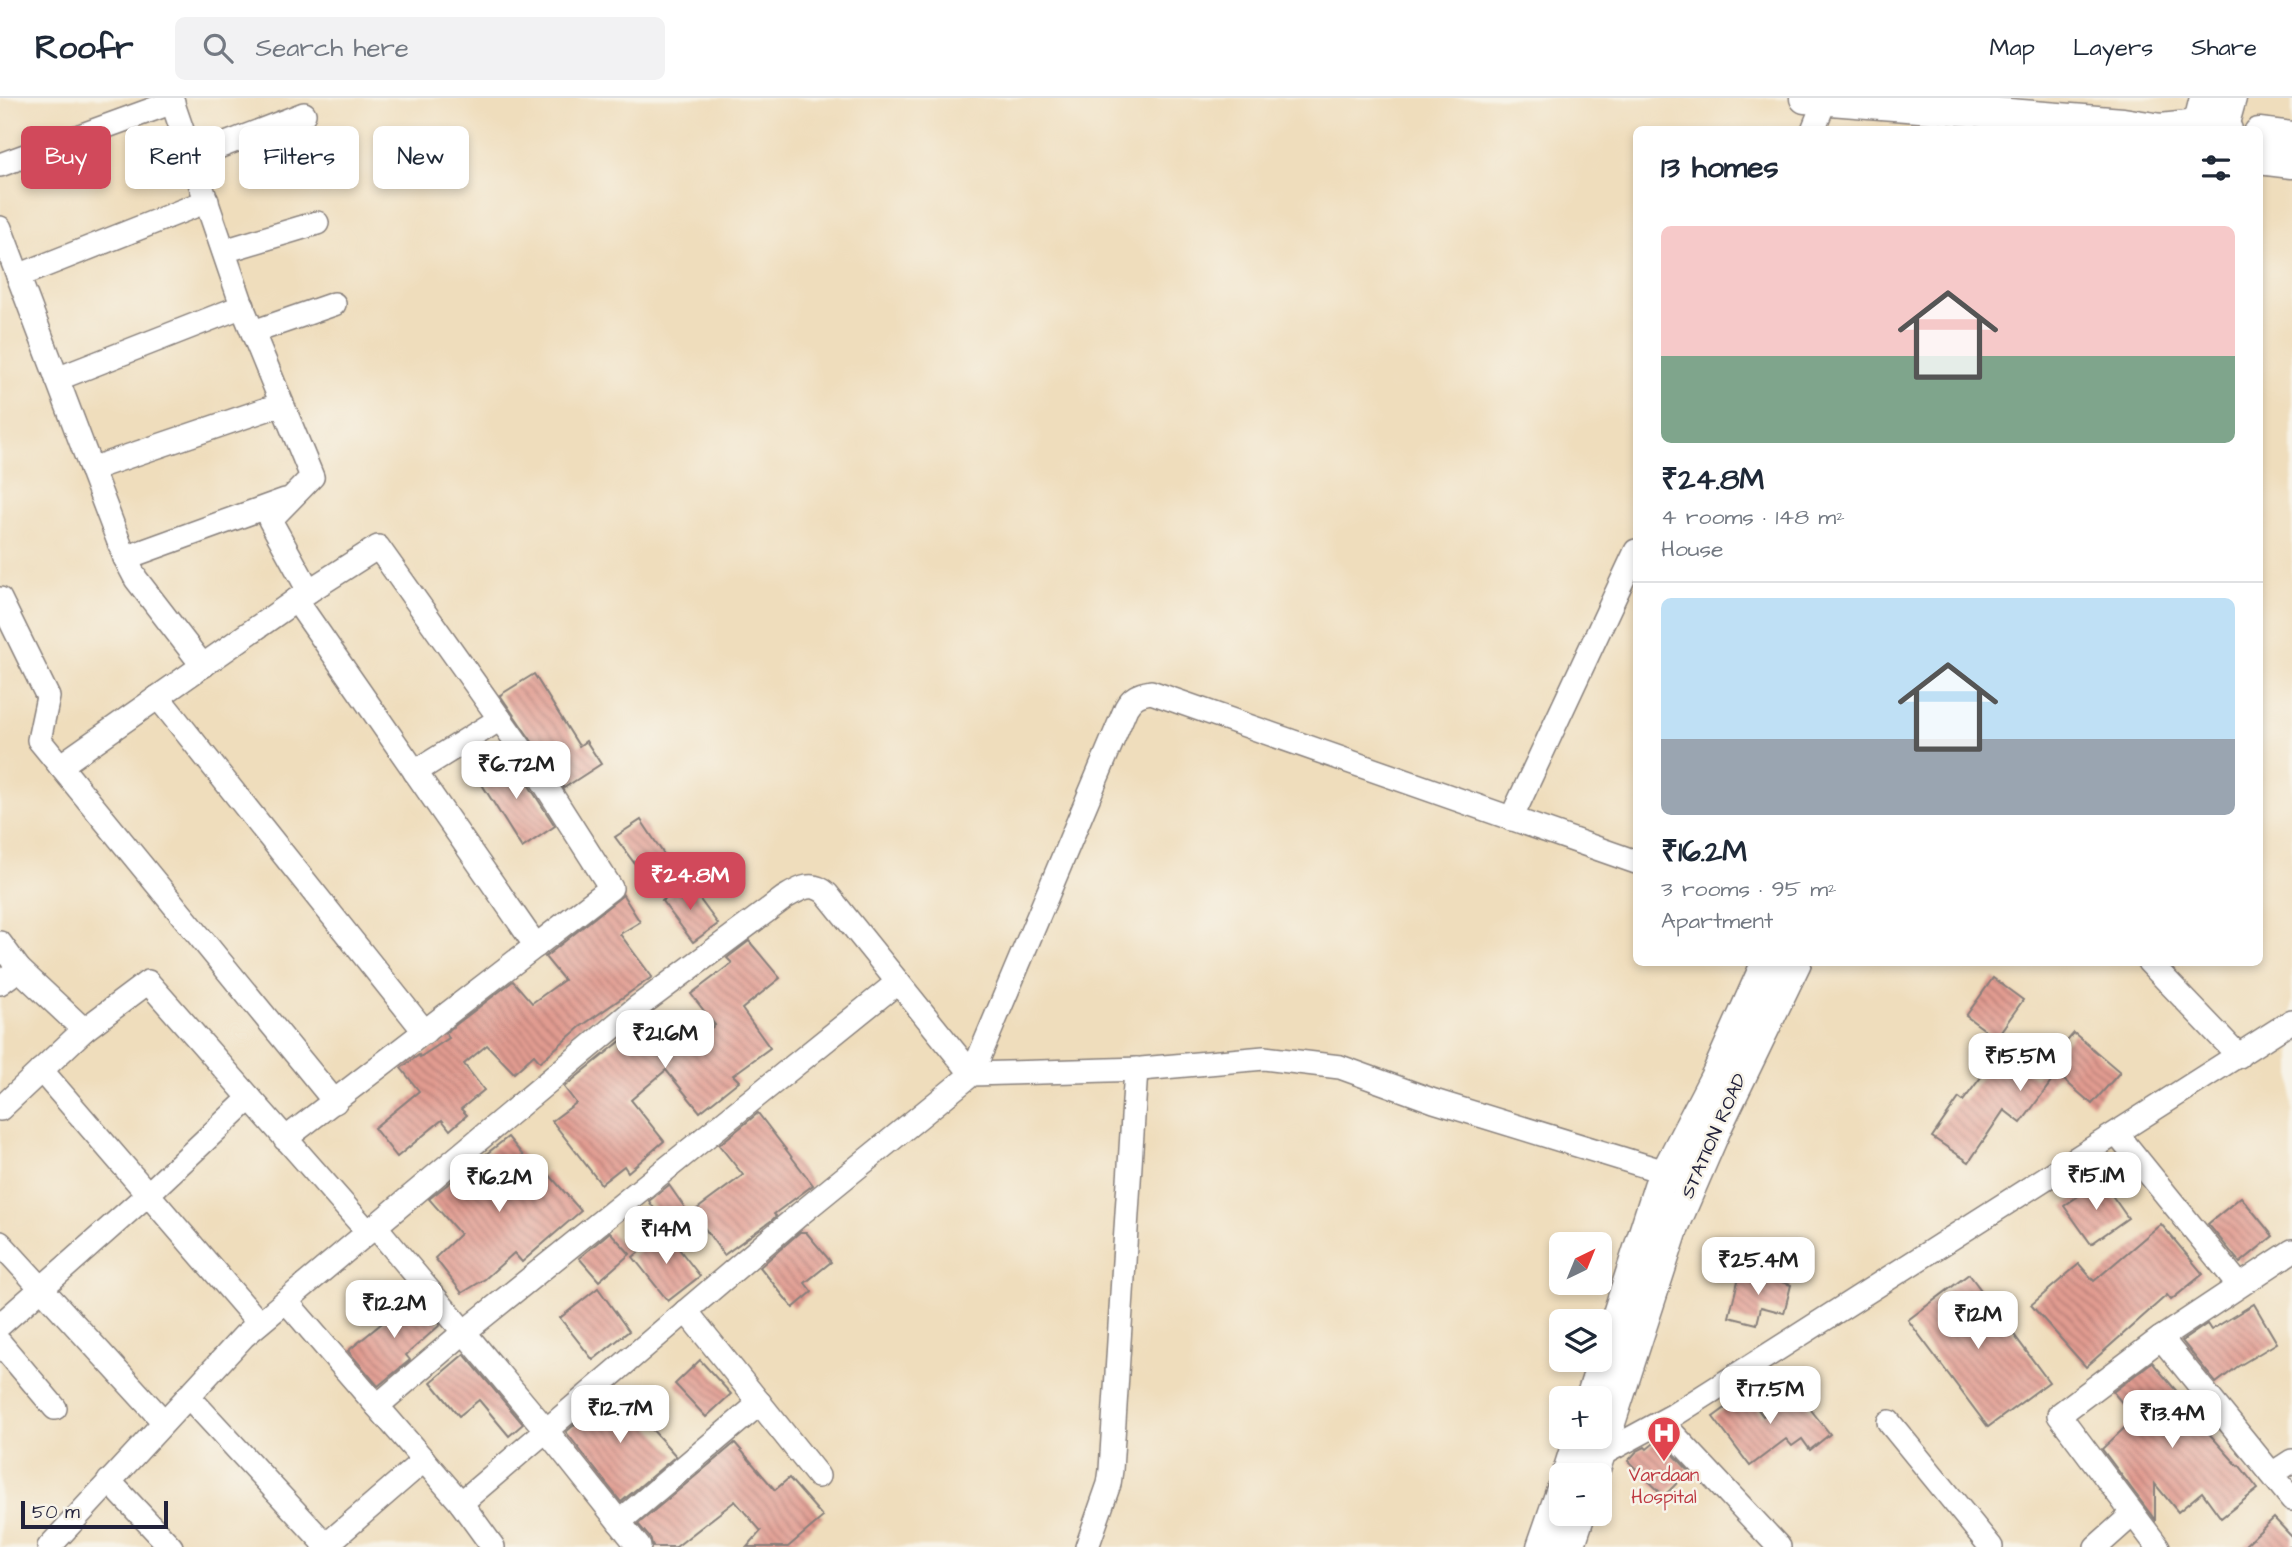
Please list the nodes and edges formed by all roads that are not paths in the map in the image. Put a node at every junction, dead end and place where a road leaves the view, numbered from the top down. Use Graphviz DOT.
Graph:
graph roads {
  1 [pos="2231,98"];
  2 [pos="1815,99"];
  3 [pos="172,100"];
  4 [pos="303,114"];
  5 [pos="2212,123"];
  6 [pos="181,126"];
  7 [pos="1813,126"];
  8 [pos="2121,126"];
  9 [pos="2187,126"];
  10 [pos="2263,133"];
  11 [pos="2292,137"];
  12 [pos="225,144"];
  13 [pos="2263,159"];
  14 [pos="2292,163"];
  15 [pos="0,165"];
  16 [pos="202,189"];
  17 [pos="206,201"];
  18 [pos="317,223"];
  19 [pos="0,228"];
  20 [pos="224,251"];
  21 [pos="18,276"];
  22 [pos="334,304"];
  23 [pos="243,306"];
  24 [pos="253,332"];
  25 [pos="57,379"];
  26 [pos="282,404"];
  27 [pos="91,469"];
  28 [pos="291,498"];
  29 [pos="1633,557"];
  30 [pos="125,558"];
  31 [pos="302,596"];
  32 [pos="0,599"];
  33 [pos="203,666"];
  34 [pos="158,697"];
  35 [pos="500,719"];
  36 [pos="60,766"];
  37 [pos="415,772"];
  38 [pos="1511,818"];
  39 [pos="1633,861"];
  40 [pos="0,943"];
  41 [pos="536,946"];
  42 [pos="1765,966"];
  43 [pos="1794,966"];
  44 [pos="2153,966"];
  45 [pos="19,969"];
  46 [pos="898,982"];
  47 [pos="0,983"];
  48 [pos="2292,1021"];
  49 [pos="84,1030"];
  50 [pos="425,1032"];
  51 [pos="2239,1056"];
  52 [pos="1136,1069"];
  53 [pos="41,1070"];
  54 [pos="972,1074"];
  55 [pos="250,1098"];
  56 [pos="335,1102"];
  57 [pos="0,1109"];
  58 [pos="2117,1134"];
  59 [pos="285,1139"];
  60 [pos="1665,1172"];
  61 [pos="148,1194"];
  62 [pos="372,1229"];
  63 [pos="0,1243"];
  64 [pos="2292,1251"];
  65 [pos="2239,1285"];
  66 [pos="42,1287"];
  67 [pos="286,1301"];
  68 [pos="686,1311"];
  69 [pos="259,1324"];
  70 [pos="0,1325"];
  71 [pos="464,1332"];
  72 [pos="2161,1338"];
  73 [pos="0,1343"];
  74 [pos="1595,1386"];
  75 [pos="188,1396"];
  76 [pos="760,1403"];
  77 [pos="377,1406"];
  78 [pos="55,1408"];
  79 [pos="164,1422"];
  80 [pos="1661,1422"];
  81 [pos="1889,1422"];
  82 [pos="546,1430"];
  83 [pos="424,1460"];
  84 [pos="2292,1461"];
  85 [pos="1580,1463"];
  86 [pos="1587,1463"];
  87 [pos="2272,1474"];
  88 [pos="818,1476"];
  89 [pos="108,1481"];
  90 [pos="2292,1499"];
  91 [pos="461,1503"];
  92 [pos="2132,1515"];
  93 [pos="619,1522"];
  94 [pos="1552,1526"];
  95 [pos="1576,1526"];
  96 [pos="488,1545"];
  97 [pos="325,1546"];
  98 [pos="49,1547"];
  99 [pos="171,1547"];
  100 [pos="639,1547"];
  101 [pos="1087,1547"];
  102 [pos="1542,1547"];
  103 [pos="1569,1547"];
  104 [pos="1779,1547"];
  105 [pos="1991,1547"];
  106 [pos="2096,1547"];
  107 [pos="2158,1547"];
  1 -- 5 [label="main road"];
  2 -- 7 [label="street"];
  2 -- 8 [label="main road"];
  3 -- 6 [label="street"];
  3 -- 15 [label="street"];
  4 -- 12 [label="street"];
  5 -- 9 [label="main road"];
  10 -- 11 [label="main road"];
  13 -- 14 [label="main road"];
  16 -- 17 [label="street"];
  17 -- 20 [label="street"];
  17 -- 21 [label="street"];
  18 -- 20 [label="street"];
  19 -- 21 [label="street"];
  20 -- 23 [label="street"];
  21 -- 25 [label="street"];
  22 -- 24 [label="street"];
  23 -- 24 [label="street"];
  23 -- 25 [label="street"];
  24 -- 26 [label="street"];
  25 -- 27 [label="street"];
  26 -- 27 [label="street"];
  26 -- 28 [label="street"];
  27 -- 30 [label="street"];
  28 -- 30 [label="street"];
  28 -- 31 [label="street"];
  29 -- 38 [label="street"];
  30 -- 33 [label="street"];
  31 -- 33 [label="street"];
  31 -- 35 [label="street"];
  31 -- 37 [label="street"];
  32 -- 36 [label="street"];
  33 -- 34 [label="street"];
  34 -- 36 [label="street"];
  34 -- 50 [label="street"];
  35 -- 37 [label="street"];
  35 -- 41 [label="street"];
  36 -- 56 [label="street"];
  37 -- 41 [label="street"];
  38 -- 39 [label="street"];
  38 -- 54 [label="street"];
  40 -- 45 [label="street"];
  41 -- 50 [label="street"];
  42 -- 60 [label="main road, STATION ROAD"];
  43 -- 85 [label="main road, STATION ROAD"];
  44 -- 51 [label="street"];
  45 -- 47 [label="street"];
  45 -- 49 [label="street"];
  46 -- 54 [label="street"];
  46 -- 62 [label="street"];
  46 -- 71 [label="street"];
  48 -- 51 [label="street"];
  49 -- 53 [label="street"];
  49 -- 55 [label="street"];
  50 -- 56 [label="street"];
  51 -- 58 [label="street"];
  52 -- 54 [label="street"];
  52 -- 60 [label="street"];
  52 -- 101 [label="street"];
  53 -- 57 [label="street"];
  53 -- 61 [label="street"];
  54 -- 68 [label="street"];
  55 -- 59 [label="street"];
  55 -- 61 [label="street"];
  56 -- 59 [label="street"];
  58 -- 65 [label="street"];
  58 -- 80 [label="street"];
  59 -- 62 [label="street"];
  60 -- 74 [label="main road, STATION ROAD"];
  61 -- 66 [label="street"];
  61 -- 69 [label="street"];
  62 -- 67 [label="street"];
  62 -- 71 [label="street"];
  63 -- 66 [label="street"];
  64 -- 65 [label="street"];
  65 -- 72 [label="street"];
  66 -- 70 [label="street"];
  66 -- 79 [label="street"];
  67 -- 69 [label="street"];
  67 -- 77 [label="street"];
  68 -- 76 [label="street"];
  68 -- 82 [label="street"];
  69 -- 75 [label="street"];
  71 -- 77 [label="street"];
  71 -- 82 [label="street"];
  72 -- 87 [label="street"];
  72 -- 92 [label="street"];
  73 -- 78 [label="street"];
  75 -- 79 [label="street"];
  75 -- 97 [label="street"];
  76 -- 88 [label="street"];
  76 -- 93 [label="street"];
  77 -- 83 [label="street"];
  79 -- 89 [label="street"];
  80 -- 86 [label="street"];
  80 -- 104 [label="street"];
  81 -- 105 [label="street"];
  82 -- 91 [label="street"];
  82 -- 93 [label="street"];
  83 -- 91 [label="street"];
  83 -- 97 [label="street"];
  84 -- 87 [label="street"];
  87 -- 90 [label="street"];
  89 -- 98 [label="street"];
  89 -- 99 [label="street"];
  91 -- 96 [label="street"];
  92 -- 106 [label="street"];
  92 -- 107 [label="street"];
  93 -- 100 [label="street"];
  94 -- 102 [label="main road, STATION ROAD"];
  95 -- 103 [label="main road"];
}
